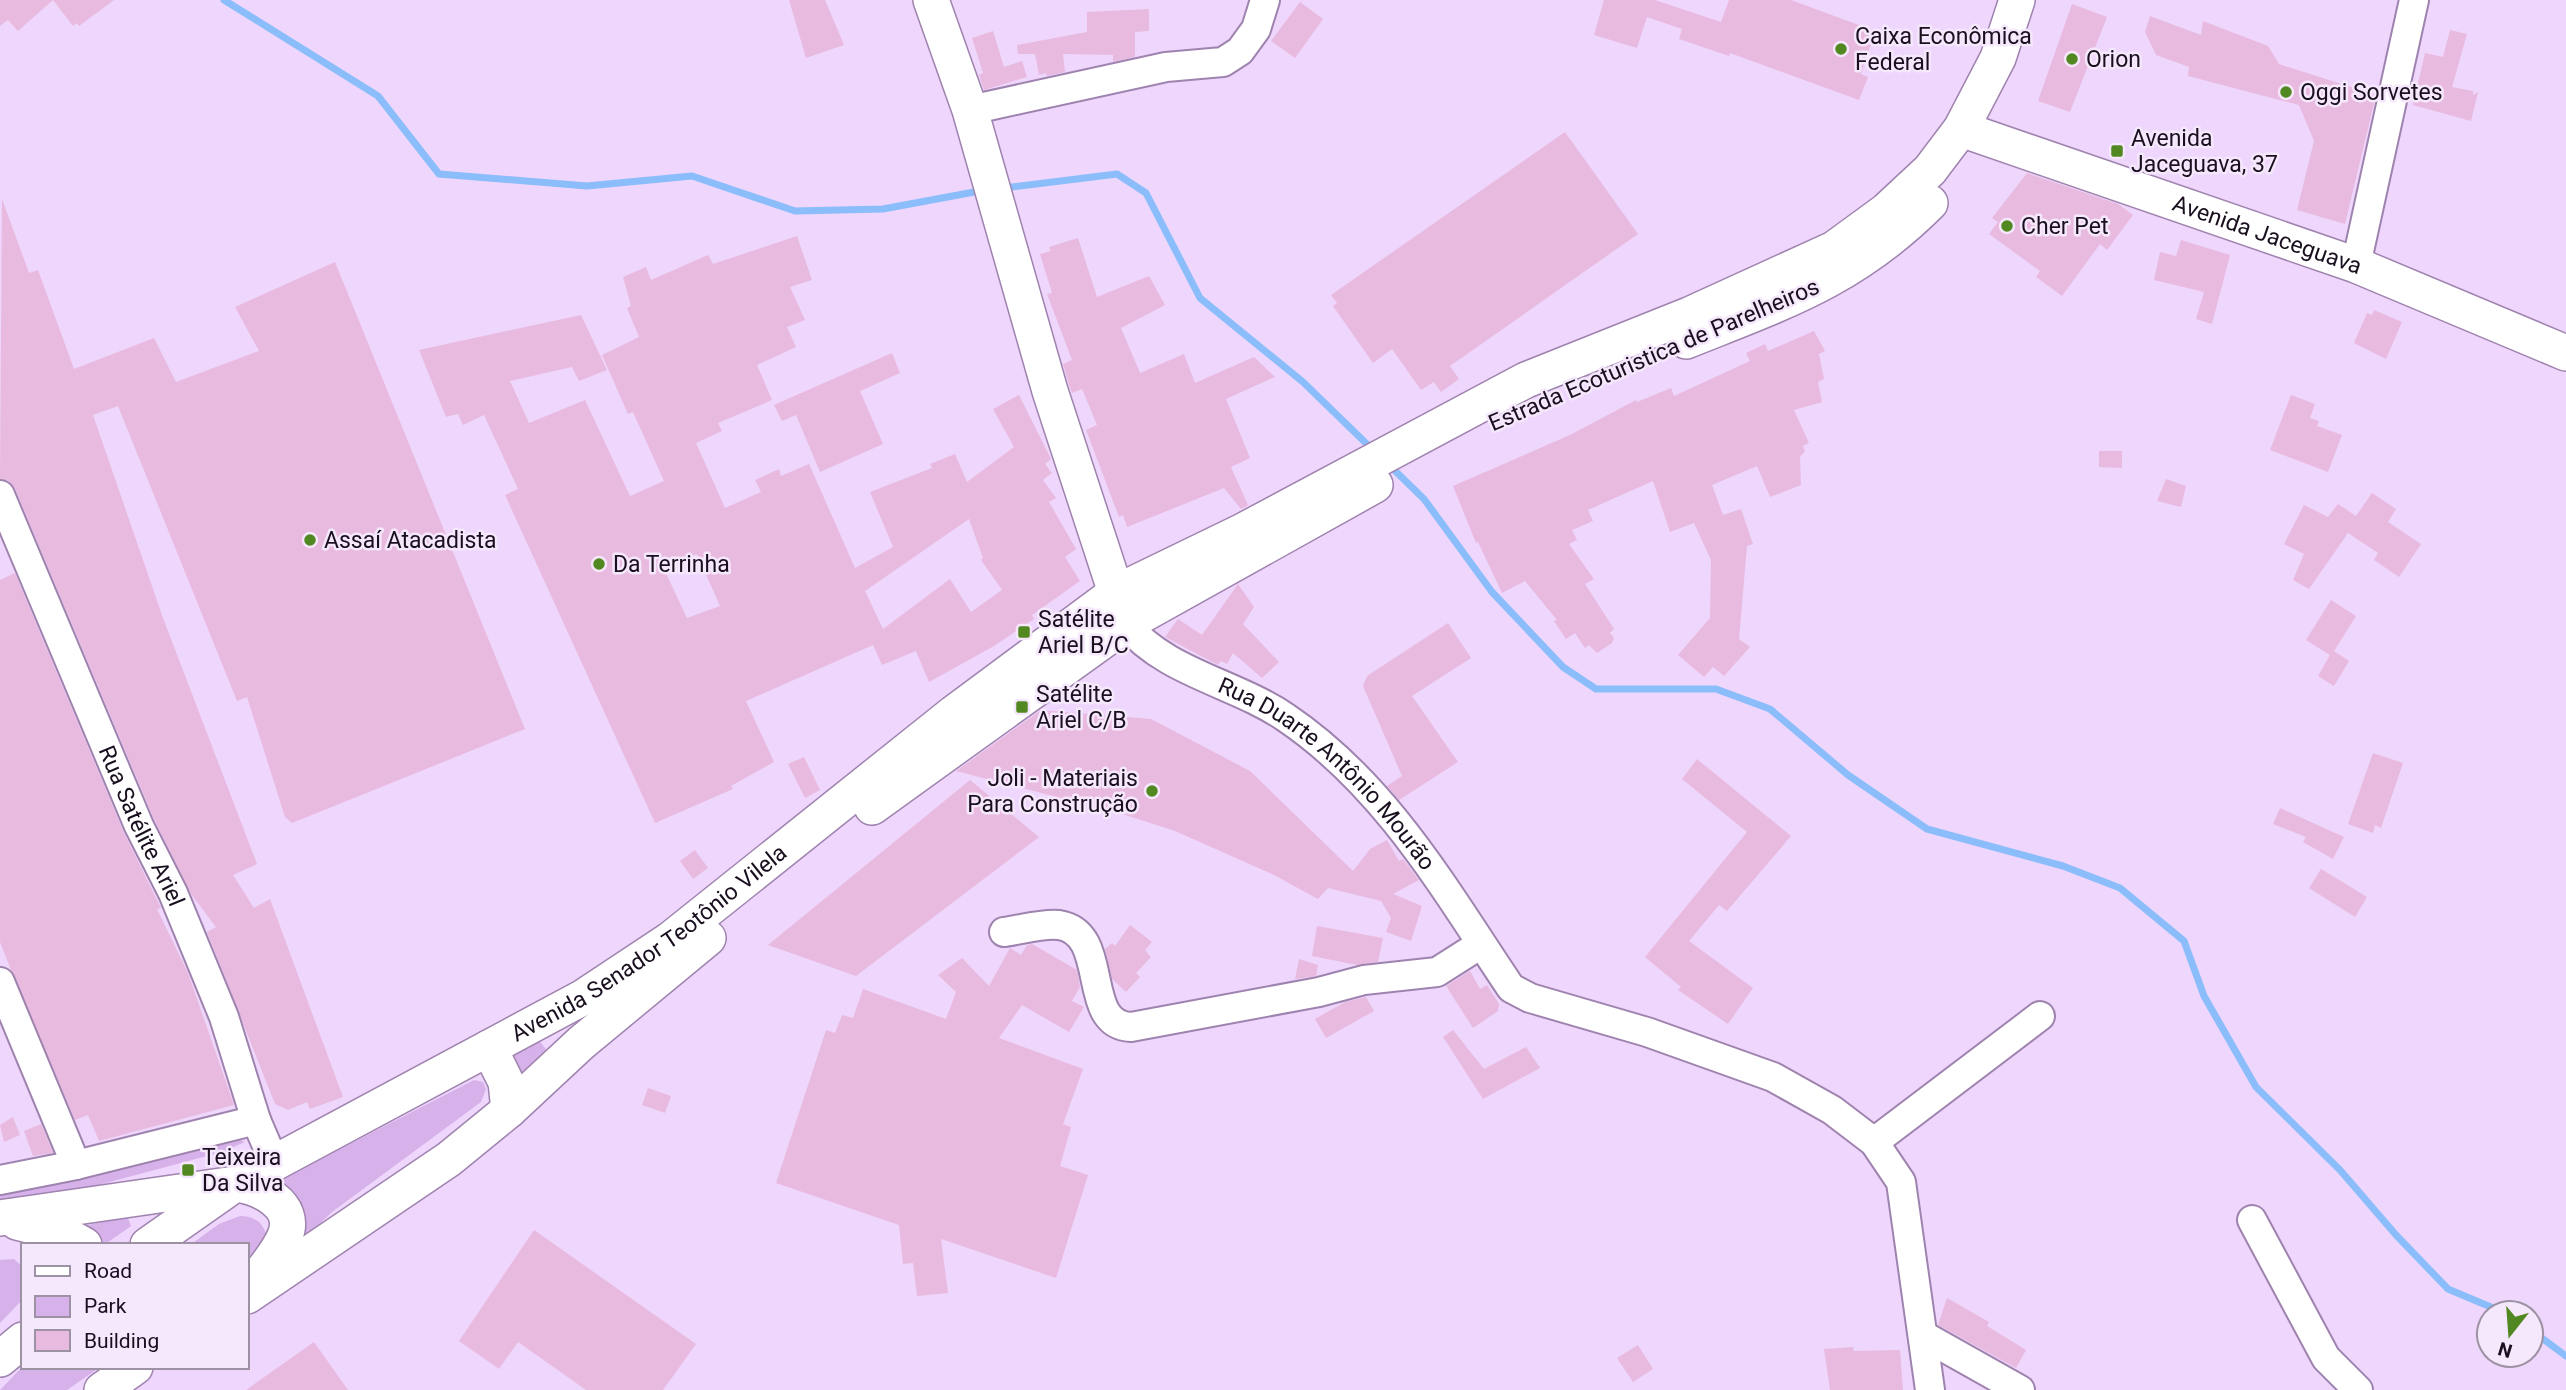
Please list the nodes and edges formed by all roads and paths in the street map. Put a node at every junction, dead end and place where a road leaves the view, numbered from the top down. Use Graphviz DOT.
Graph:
graph roads {
  1 [pos="931,0"];
  2 [pos="1265,0"];
  3 [pos="2017,0"];
  4 [pos="2038,0"];
  5 [pos="2414,0"];
  6 [pos="970,110"];
  7 [pos="1972,133"];
  8 [pos="2357,265"];
  9 [pos="2566,353"];
  10 [pos="0,495"];
  11 [pos="1121,608"];
  12 [pos="1004,932"];
  13 [pos="1481,944"];
  14 [pos="0,982"];
  15 [pos="2040,1016"];
  16 [pos="489,1048"];
  17 [pos="509,1110"];
  18 [pos="256,1120"];
  19 [pos="1874,1142"];
  20 [pos="274,1163"];
  21 [pos="76,1165"];
  22 [pos="0,1180"];
  23 [pos="235,1184"];
  24 [pos="0,1218"];
  25 [pos="2252,1220"];
  26 [pos="0,1237"];
  27 [pos="80,1243"];
  28 [pos="151,1243"];
  29 [pos="21,1245"];
  30 [pos="248,1293"];
  31 [pos="248,1293"];
  32 [pos="1924,1336"];
  33 [pos="21,1342"];
  34 [pos="0,1359"];
  35 [pos="132,1369"];
  36 [pos="102,1390"];
  37 [pos="1930,1390"];
  38 [pos="2020,1390"];
  39 [pos="2358,1390"];
  1 -- 6 [label="main road"];
  2 -- 6 [label="street"];
  3 -- 7 [label="main road, Estrada Ecoturistica de Parelheiros"];
  4 -- 7 [label="main road, Estrada Ecoturistica de Parelheiros"];
  5 -- 8 [label="street"];
  6 -- 11 [label="main road"];
  7 -- 8 [label="main road, Avenida Jaceguava"];
  7 -- 11 [label="main road, Estrada Ecoturistica de Parelheiros"];
  8 -- 9 [label="main road, Avenida Jaceguava"];
  10 -- 18 [label="street, Rua Satélite Ariel"];
  11 -- 13 [label="street, Rua Duarte Antônio Mourão"];
  11 -- 16 [label="main road, Avenida Senador Teotônio Vilela"];
  11 -- 17 [label="main road, Avenida Senador Teotônio Vilela"];
  12 -- 13 [label="street"];
  13 -- 19 [label="street, Rua Duarte Antônio Mourão"];
  14 -- 21 [label="street"];
  15 -- 19 [label="street"];
  16 -- 17 [label="main road"];
  16 -- 20 [label="main road, Avenida Senador Teotônio Vilela"];
  17 -- 30 [label="main road, Avenida Senador Teotônio Vilela"];
  18 -- 20 [label="street, Rua Satélite Ariel"];
  18 -- 21 [label="street"];
  19 -- 32 [label="street"];
  20 -- 23 [label="main road, Avenida Senador Teotônio Vilela"];
  21 -- 22 [label="street"];
  23 -- 24 [label="main road"];
  23 -- 28 [label="main road, Avenida Senador Teotônio Vilela"];
  23 -- 31 [label="main road"];
  24 -- 27 [label="main road"];
  25 -- 39 [label="street"];
  26 -- 29 [label="main road"];
  32 -- 37 [label="street"];
  32 -- 38 [label="street"];
  33 -- 34 [label="main road"];
  35 -- 36 [label="main road"];
}
